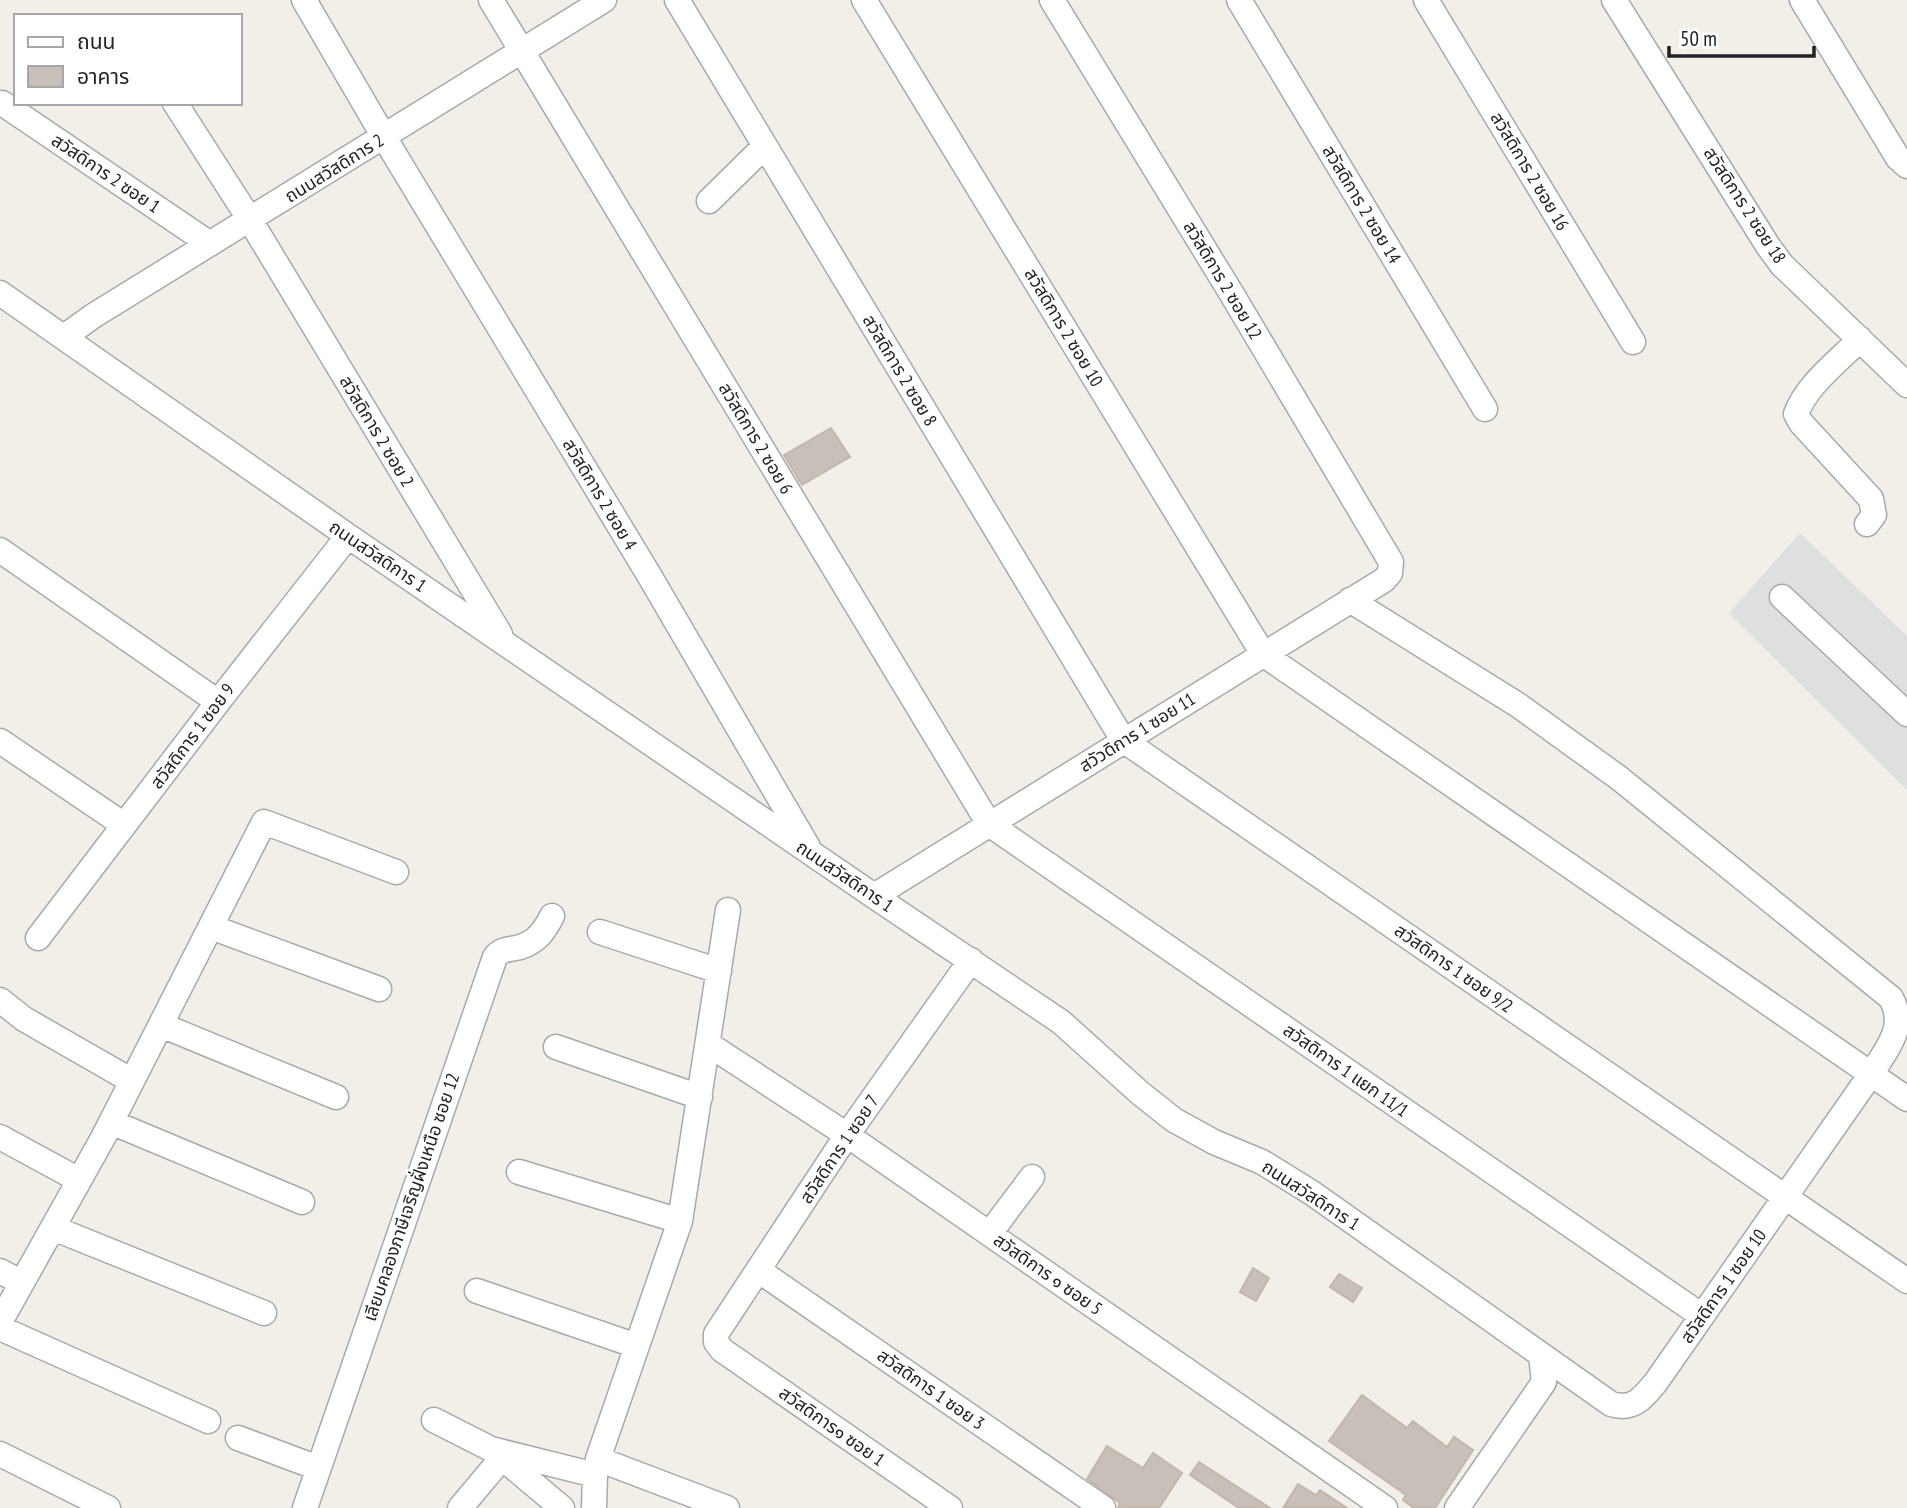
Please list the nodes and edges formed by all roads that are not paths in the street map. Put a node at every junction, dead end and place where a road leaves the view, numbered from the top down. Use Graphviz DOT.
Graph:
graph roads {
  1 [pos="304,0"];
  2 [pos="491,0"];
  3 [pos="604,0"];
  4 [pos="677,0"];
  5 [pos="864,0"];
  6 [pos="1052,0"];
  7 [pos="1239,0"];
  8 [pos="1426,0"];
  9 [pos="1614,0"];
  10 [pos="1802,0"];
  11 [pos="522,51"];
  12 [pos="2,103"];
  13 [pos="176,105"];
  14 [pos="384,137"];
  15 [pos="765,145"];
  16 [pos="1907,166"];
  17 [pos="709,201"];
  18 [pos="250,219"];
  19 [pos="210,244"];
  20 [pos="0,293"];
  21 [pos="64,337"];
  22 [pos="1860,339"];
  23 [pos="1633,342"];
  24 [pos="1907,385"];
  25 [pos="1485,409"];
  26 [pos="1867,524"];
  27 [pos="348,536"];
  28 [pos="0,550"];
  29 [pos="1391,562"];
  30 [pos="1782,597"];
  31 [pos="1350,600"];
  32 [pos="505,642"];
  33 [pos="1263,654"];
  34 [pos="218,702"];
  35 [pos="1907,714"];
  36 [pos="1123,740"];
  37 [pos="0,741"];
  38 [pos="989,824"];
  39 [pos="124,825"];
  40 [pos="812,854"];
  41 [pos="396,872"];
  42 [pos="874,896"];
  43 [pos="728,910"];
  44 [pos="552,916"];
  45 [pos="211,927"];
  46 [pos="600,932"];
  47 [pos="38,938"];
  48 [pos="971,960"];
  49 [pos="719,971"];
  50 [pos="379,989"];
  51 [pos="0,1000"];
  52 [pos="161,1025"];
  53 [pos="708,1044"];
  54 [pos="556,1047"];
  55 [pos="1871,1074"];
  56 [pos="132,1081"];
  57 [pos="336,1097"];
  58 [pos="700,1097"];
  59 [pos="1907,1099"];
  60 [pos="111,1122"];
  61 [pos="848,1135"];
  62 [pos="0,1137"];
  63 [pos="519,1171"];
  64 [pos="1032,1177"];
  65 [pos="79,1180"];
  66 [pos="1786,1196"];
  67 [pos="302,1202"];
  68 [pos="680,1221"];
  69 [pos="53,1228"];
  70 [pos="990,1233"];
  71 [pos="758,1270"];
  72 [pos="0,1271"];
  73 [pos="1907,1281"];
  74 [pos="22,1283"];
  75 [pos="477,1291"];
  76 [pos="264,1313"];
  77 [pos="1702,1316"];
  78 [pos="0,1322"];
  79 [pos="0,1328"];
  80 [pos="716,1342"];
  81 [pos="637,1346"];
  82 [pos="1541,1355"];
  83 [pos="434,1420"];
  84 [pos="208,1421"];
  85 [pos="238,1438"];
  86 [pos="496,1453"];
  87 [pos="0,1454"];
  88 [pos="597,1467"];
  89 [pos="318,1468"];
  90 [pos="1069,1498"];
  91 [pos="108,1508"];
  92 [pos="305,1508"];
  93 [pos="460,1508"];
  94 [pos="562,1508"];
  95 [pos="594,1508"];
  96 [pos="727,1508"];
  97 [pos="950,1508"];
  98 [pos="1103,1508"];
  99 [pos="1385,1508"];
  100 [pos="1457,1508"];
  1 -- 14 [label="street, สวัสดิการ 2 ซอย 4"];
  2 -- 11 [label="street, สวัสดิการ 2 ซอย 6"];
  3 -- 11 [label="street, ถนนสวัสดิการ 2"];
  4 -- 15 [label="street, สวัสดิการ 2 ซอย 8"];
  5 -- 33 [label="street, สวัสดิการ 2 ซอย 10"];
  6 -- 29 [label="street, สวัสดิการ 2 ซอย 12"];
  7 -- 25 [label="street, สวัสดิการ 2 ซอย 14"];
  8 -- 23 [label="street, สวัสดิการ 2 ซอย 16"];
  9 -- 22 [label="street, สวัสดิการ 2 ซอย 18"];
  10 -- 16 [label="street"];
  11 -- 14 [label="street, ถนนสวัสดิการ 2"];
  11 -- 38 [label="street, สวัสดิการ 2 ซอย 6"];
  12 -- 19 [label="street, สวัสดิการ 2 ซอย 1"];
  13 -- 18 [label="street, สวัสดิการ 2 ซอย 2"];
  14 -- 18 [label="street, ถนนสวัสดิการ 2"];
  14 -- 40 [label="street, สวัสดิการ 2 ซอย 4"];
  15 -- 17 [label="street"];
  15 -- 36 [label="street, สวัสดิการ 2 ซอย 8"];
  18 -- 19 [label="street, ถนนสวัสดิการ 2"];
  18 -- 32 [label="street, สวัสดิการ 2 ซอย 2"];
  19 -- 21 [label="street, ถนนสวัสดิการ 2"];
  20 -- 21 [label="street, ถนนสวัสดิการ 1"];
  21 -- 27 [label="street, ถนนสวัสดิการ 1"];
  22 -- 24 [label="street, สวัสดิการ 2 ซอย 18"];
  22 -- 26 [label="street"];
  27 -- 32 [label="street, ถนนสวัสดิการ 1"];
  27 -- 34 [label="street, สวัสดิการ 1 ซอย 9"];
  28 -- 34 [label="street"];
  29 -- 31 [label="street, สวัวดิการ 1 ซอย 11"];
  30 -- 35 [label="street"];
  31 -- 33 [label="street, สวัวดิการ 1 ซอย 11"];
  31 -- 55 [label="street, สวัสดิการ 1 ซอย 10"];
  32 -- 40 [label="street, ถนนสวัสดิการ 1"];
  33 -- 36 [label="street, สวัวดิการ 1 ซอย 11"];
  33 -- 55 [label="street"];
  34 -- 39 [label="street, สวัสดิการ 1 ซอย 9"];
  36 -- 38 [label="street, สวัวดิการ 1 ซอย 11"];
  36 -- 66 [label="street, สวัสดิการ 1 ซอย 9/2"];
  37 -- 39 [label="street"];
  38 -- 42 [label="street, สวัวดิการ 1 ซอย 11"];
  38 -- 77 [label="street, สวัสดิการ 1 แยก 11/1"];
  39 -- 47 [label="street, สวัสดิการ 1 ซอย 9"];
  40 -- 42 [label="street, ถนนสวัสดิการ 1"];
  41 -- 45 [label="street"];
  42 -- 48 [label="street, ถนนสวัสดิการ 1"];
  43 -- 49 [label="street"];
  44 -- 89 [label="street, เลียบคลองภาษีเจริญฝั่งเหนือ ซอย 12"];
  45 -- 50 [label="street"];
  45 -- 52 [label="street"];
  46 -- 49 [label="street"];
  48 -- 61 [label="street, สวัสดิการ 1 ซอย 7"];
  48 -- 82 [label="street, ถนนสวัสดิการ 1"];
  49 -- 53 [label="street"];
  51 -- 56 [label="street"];
  52 -- 56 [label="street"];
  52 -- 57 [label="street"];
  53 -- 58 [label="street"];
  53 -- 61 [label="street, สวัสดิการ ๑ ซอย 5"];
  54 -- 58 [label="street"];
  55 -- 59 [label="street"];
  55 -- 66 [label="street, สวัสดิการ 1 ซอย 10"];
  56 -- 60 [label="street"];
  58 -- 68 [label="street"];
  60 -- 65 [label="street"];
  60 -- 67 [label="street"];
  61 -- 70 [label="street, สวัสดิการ ๑ ซอย 5"];
  61 -- 71 [label="street, สวัสดิการ 1 ซอย 7"];
  62 -- 65 [label="street"];
  63 -- 68 [label="street"];
  64 -- 70 [label="street"];
  65 -- 69 [label="street"];
  66 -- 73 [label="street, สวัสดิการ 1 ซอย 9/2"];
  66 -- 77 [label="street, สวัสดิการ 1 ซอย 10"];
  68 -- 81 [label="street"];
  69 -- 74 [label="street"];
  69 -- 76 [label="street"];
  70 -- 99 [label="street, สวัสดิการ ๑ ซอย 5"];
  71 -- 80 [label="street, สวัสดิการ 1 ซอย 7"];
  71 -- 90 [label="street, สวัสดิการ 1 ซอย 3"];
  72 -- 74 [label="street"];
  74 -- 78 [label="street"];
  75 -- 81 [label="street"];
  77 -- 82 [label="street, สวัสดิการ 1 ซอย 10"];
  79 -- 84 [label="street"];
  80 -- 97 [label="street, สวัสดิการ๑ ซอย 1"];
  81 -- 88 [label="street"];
  82 -- 100 [label="street"];
  83 -- 86 [label="street"];
  85 -- 89 [label="street"];
  86 -- 88 [label="street"];
  86 -- 93 [label="street"];
  86 -- 94 [label="street"];
  87 -- 91 [label="street"];
  88 -- 95 [label="street"];
  88 -- 96 [label="street"];
  89 -- 92 [label="street, เลียบคลองภาษีเจริญฝั่งเหนือ ซอย 12"];
  90 -- 98 [label="street, สวัสดิการ 1 ซอย 3"];
}
